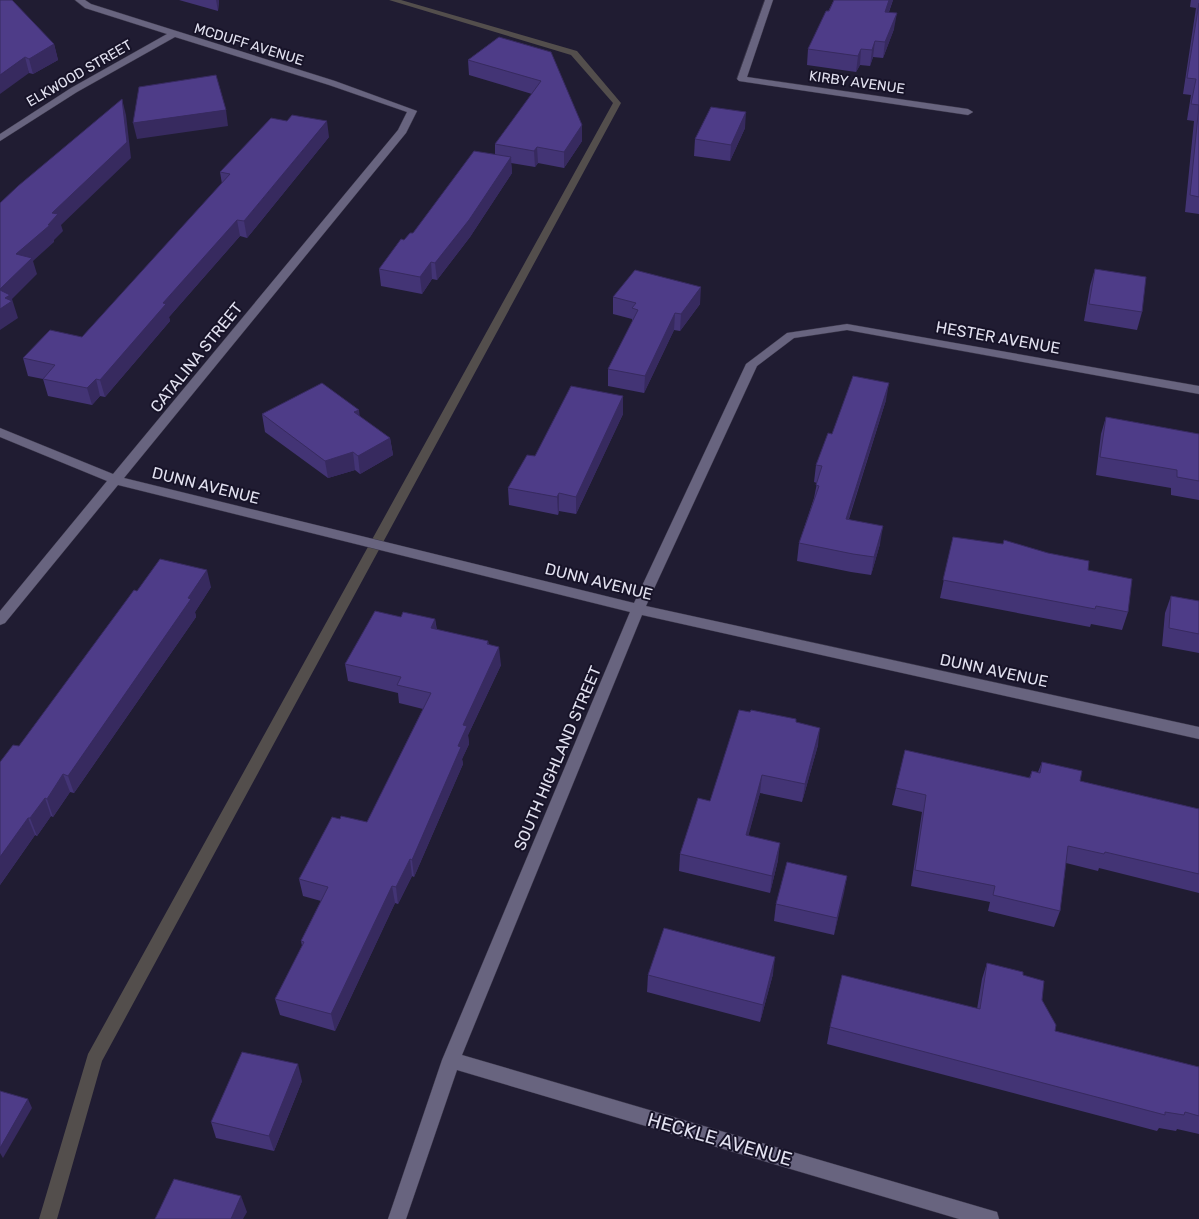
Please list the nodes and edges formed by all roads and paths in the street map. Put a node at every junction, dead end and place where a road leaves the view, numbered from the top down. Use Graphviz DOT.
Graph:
graph roads {
  1 [pos="79,0"];
  2 [pos="769,0"];
  3 [pos="174,34"];
  4 [pos="412,111"];
  5 [pos="968,112"];
  6 [pos="0,138"];
  7 [pos="791,335"];
  8 [pos="1199,390"];
  9 [pos="0,432"];
  10 [pos="116,480"];
  11 [pos="638,609"];
  12 [pos="0,620"];
  13 [pos="1199,733"];
  14 [pos="450,1060"];
  15 [pos="397,1219"];
  16 [pos="990,1219"];
  1 -- 3 [label="street, MCDUFF AVENUE"];
  2 -- 5 [label="street, KIRBY AVENUE"];
  3 -- 4 [label="street, MCDUFF AVENUE"];
  3 -- 6 [label="street, ELKWOOD STREET"];
  4 -- 10 [label="street, CATALINA STREET"];
  7 -- 8 [label="street, HESTER AVENUE"];
  7 -- 11 [label="street, SOUTH HIGHLAND STREET"];
  9 -- 10 [label="street, DUNN AVENUE"];
  10 -- 11 [label="street, DUNN AVENUE"];
  10 -- 12 [label="street, CATALINA STREET"];
  11 -- 13 [label="street, DUNN AVENUE"];
  11 -- 14 [label="street, SOUTH HIGHLAND STREET"];
  14 -- 15 [label="street, SOUTH HIGHLAND STREET"];
  14 -- 16 [label="street, HECKLE AVENUE"];
}
